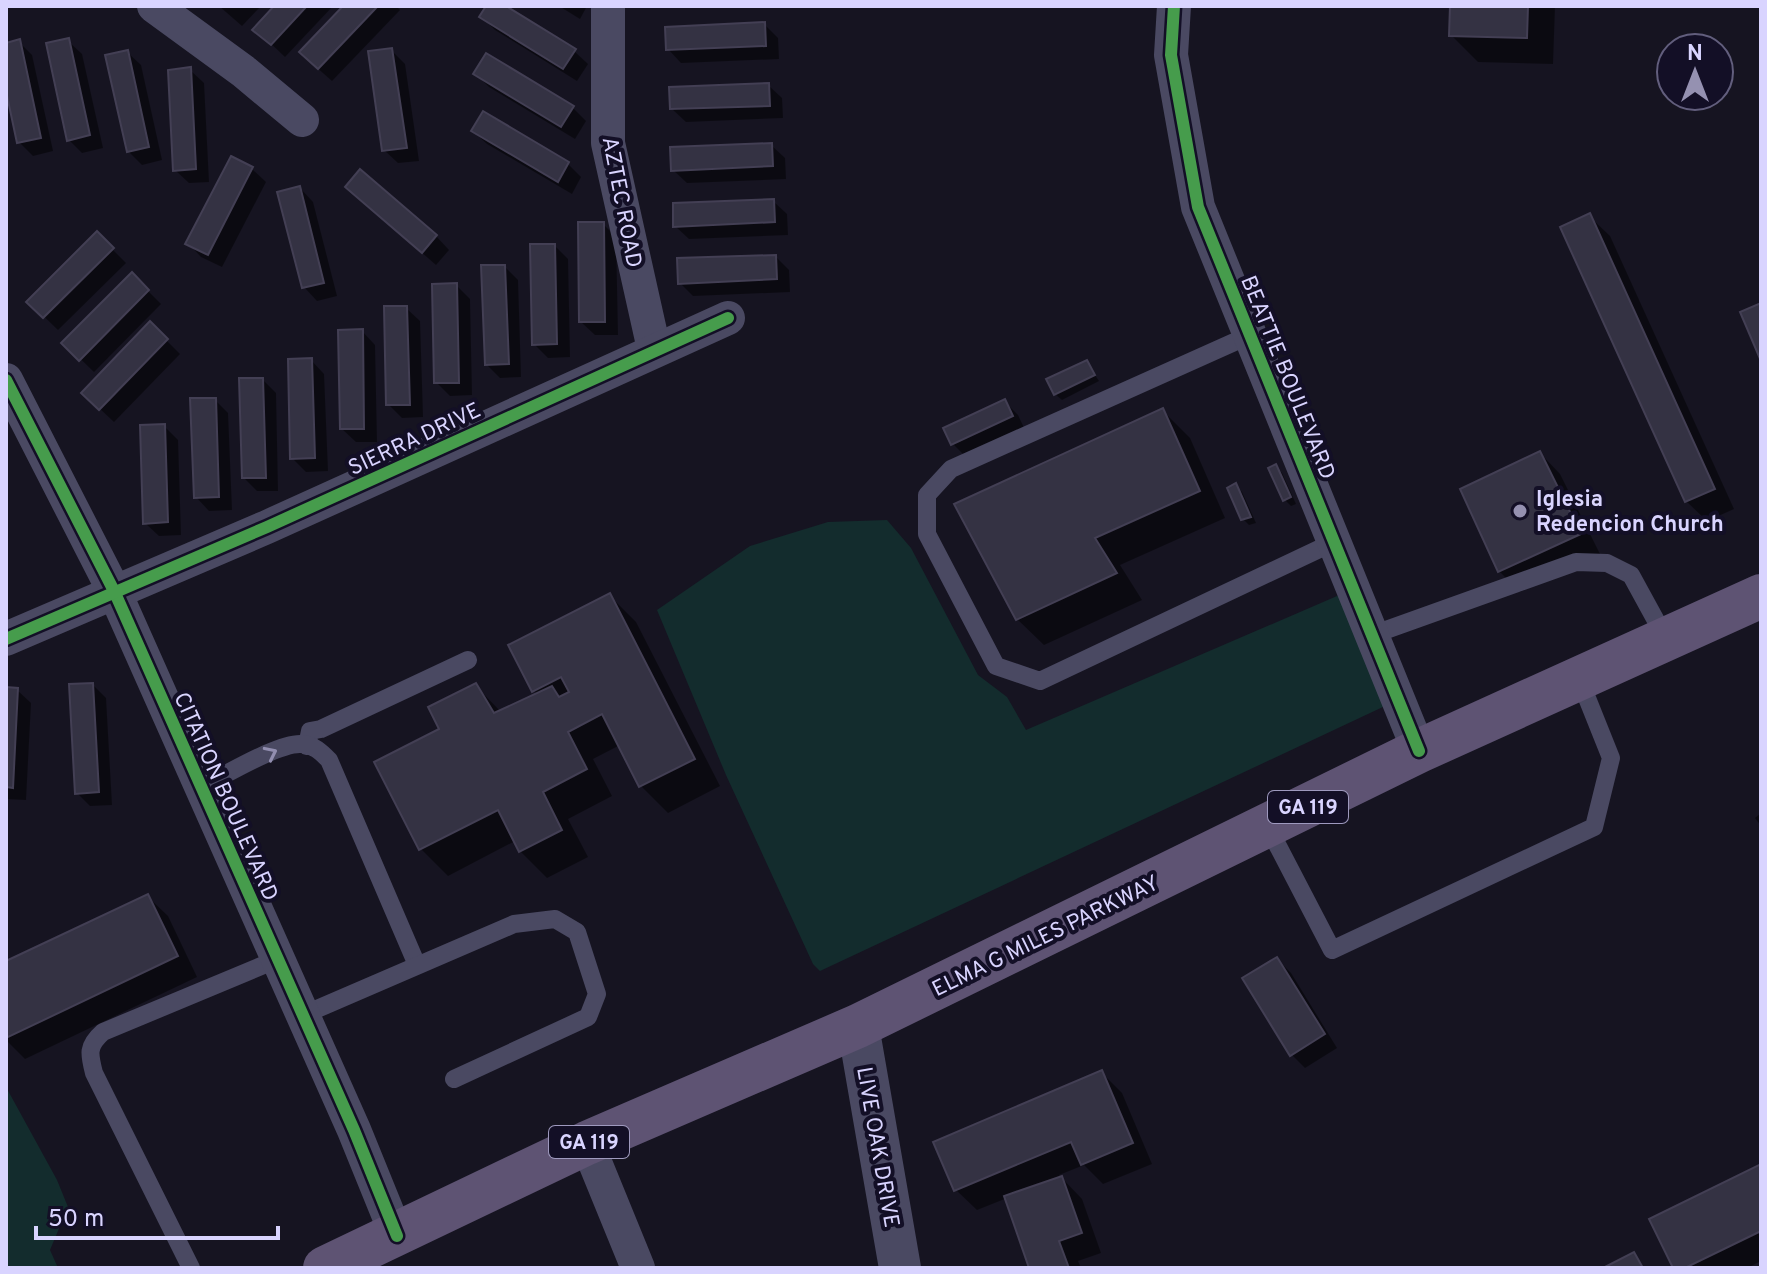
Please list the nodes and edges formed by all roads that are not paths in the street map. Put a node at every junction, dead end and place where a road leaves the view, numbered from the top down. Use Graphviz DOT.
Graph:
graph roads {
  1 [pos="154,6"];
  2 [pos="608,6"];
  3 [pos="1174,6"];
  4 [pos="302,120"];
  5 [pos="728,318"];
  6 [pos="1250,335"];
  7 [pos="654,349"];
  8 [pos="6,380"];
  9 [pos="1334,542"];
  10 [pos="115,593"];
  11 [pos="1761,596"];
  12 [pos="1372,635"];
  13 [pos="6,639"];
  14 [pos="1666,639"];
  15 [pos="468,660"];
  16 [pos="1579,678"];
  17 [pos="307,746"];
  18 [pos="1419,751"];
  19 [pos="201,787"];
  20 [pos="1268,827"];
  21 [pos="278,959"];
  22 [pos="417,965"];
  23 [pos="303,1015"];
  24 [pos="858,1026"];
  25 [pos="454,1079"];
  26 [pos="587,1143"];
  27 [pos="397,1236"];
  28 [pos="191,1268"];
  29 [pos="325,1268"];
  30 [pos="638,1268"];
  31 [pos="900,1268"];
  1 -- 4 [label="street"];
  2 -- 7 [label="street, AZTEC ROAD"];
  3 -- 6 [label="street, BEATTIE BOULEVARD"];
  5 -- 7 [label="street, SIERRA DRIVE"];
  6 -- 9 [label="street, BEATTIE BOULEVARD"];
  6 -- 9 [label="lane"];
  7 -- 10 [label="street, SIERRA DRIVE"];
  8 -- 10 [label="street, CITATION BOULEVARD"];
  9 -- 12 [label="street, BEATTIE BOULEVARD"];
  10 -- 13 [label="street, SIERRA DRIVE"];
  10 -- 19 [label="street, CITATION BOULEVARD"];
  11 -- 14 [label="main road, ELMA G MILES PARKWAY / GA 119"];
  12 -- 14 [label="lane"];
  12 -- 18 [label="street, BEATTIE BOULEVARD"];
  14 -- 16 [label="main road, ELMA G MILES PARKWAY / GA 119"];
  15 -- 17 [label="lane"];
  16 -- 18 [label="main road, ELMA G MILES PARKWAY / GA 119"];
  16 -- 20 [label="lane"];
  19 -- 17 [label="lane, one-way"];
  17 -- 22 [label="lane"];
  18 -- 20 [label="main road, ELMA G MILES PARKWAY / GA 119"];
  19 -- 21 [label="street, CITATION BOULEVARD"];
  20 -- 24 [label="main road, ELMA G MILES PARKWAY / GA 119"];
  21 -- 23 [label="street, CITATION BOULEVARD"];
  21 -- 28 [label="lane"];
  22 -- 23 [label="lane"];
  22 -- 25 [label="lane"];
  23 -- 27 [label="street, CITATION BOULEVARD"];
  24 -- 26 [label="main road, ELMA G MILES PARKWAY / GA 119"];
  24 -- 31 [label="street, LIVE OAK DRIVE"];
  26 -- 27 [label="main road, ELMA G MILES PARKWAY / GA 119"];
  26 -- 30 [label="street"];
  27 -- 29 [label="main road, ELMA G MILES PARKWAY / GA 119"];
}
